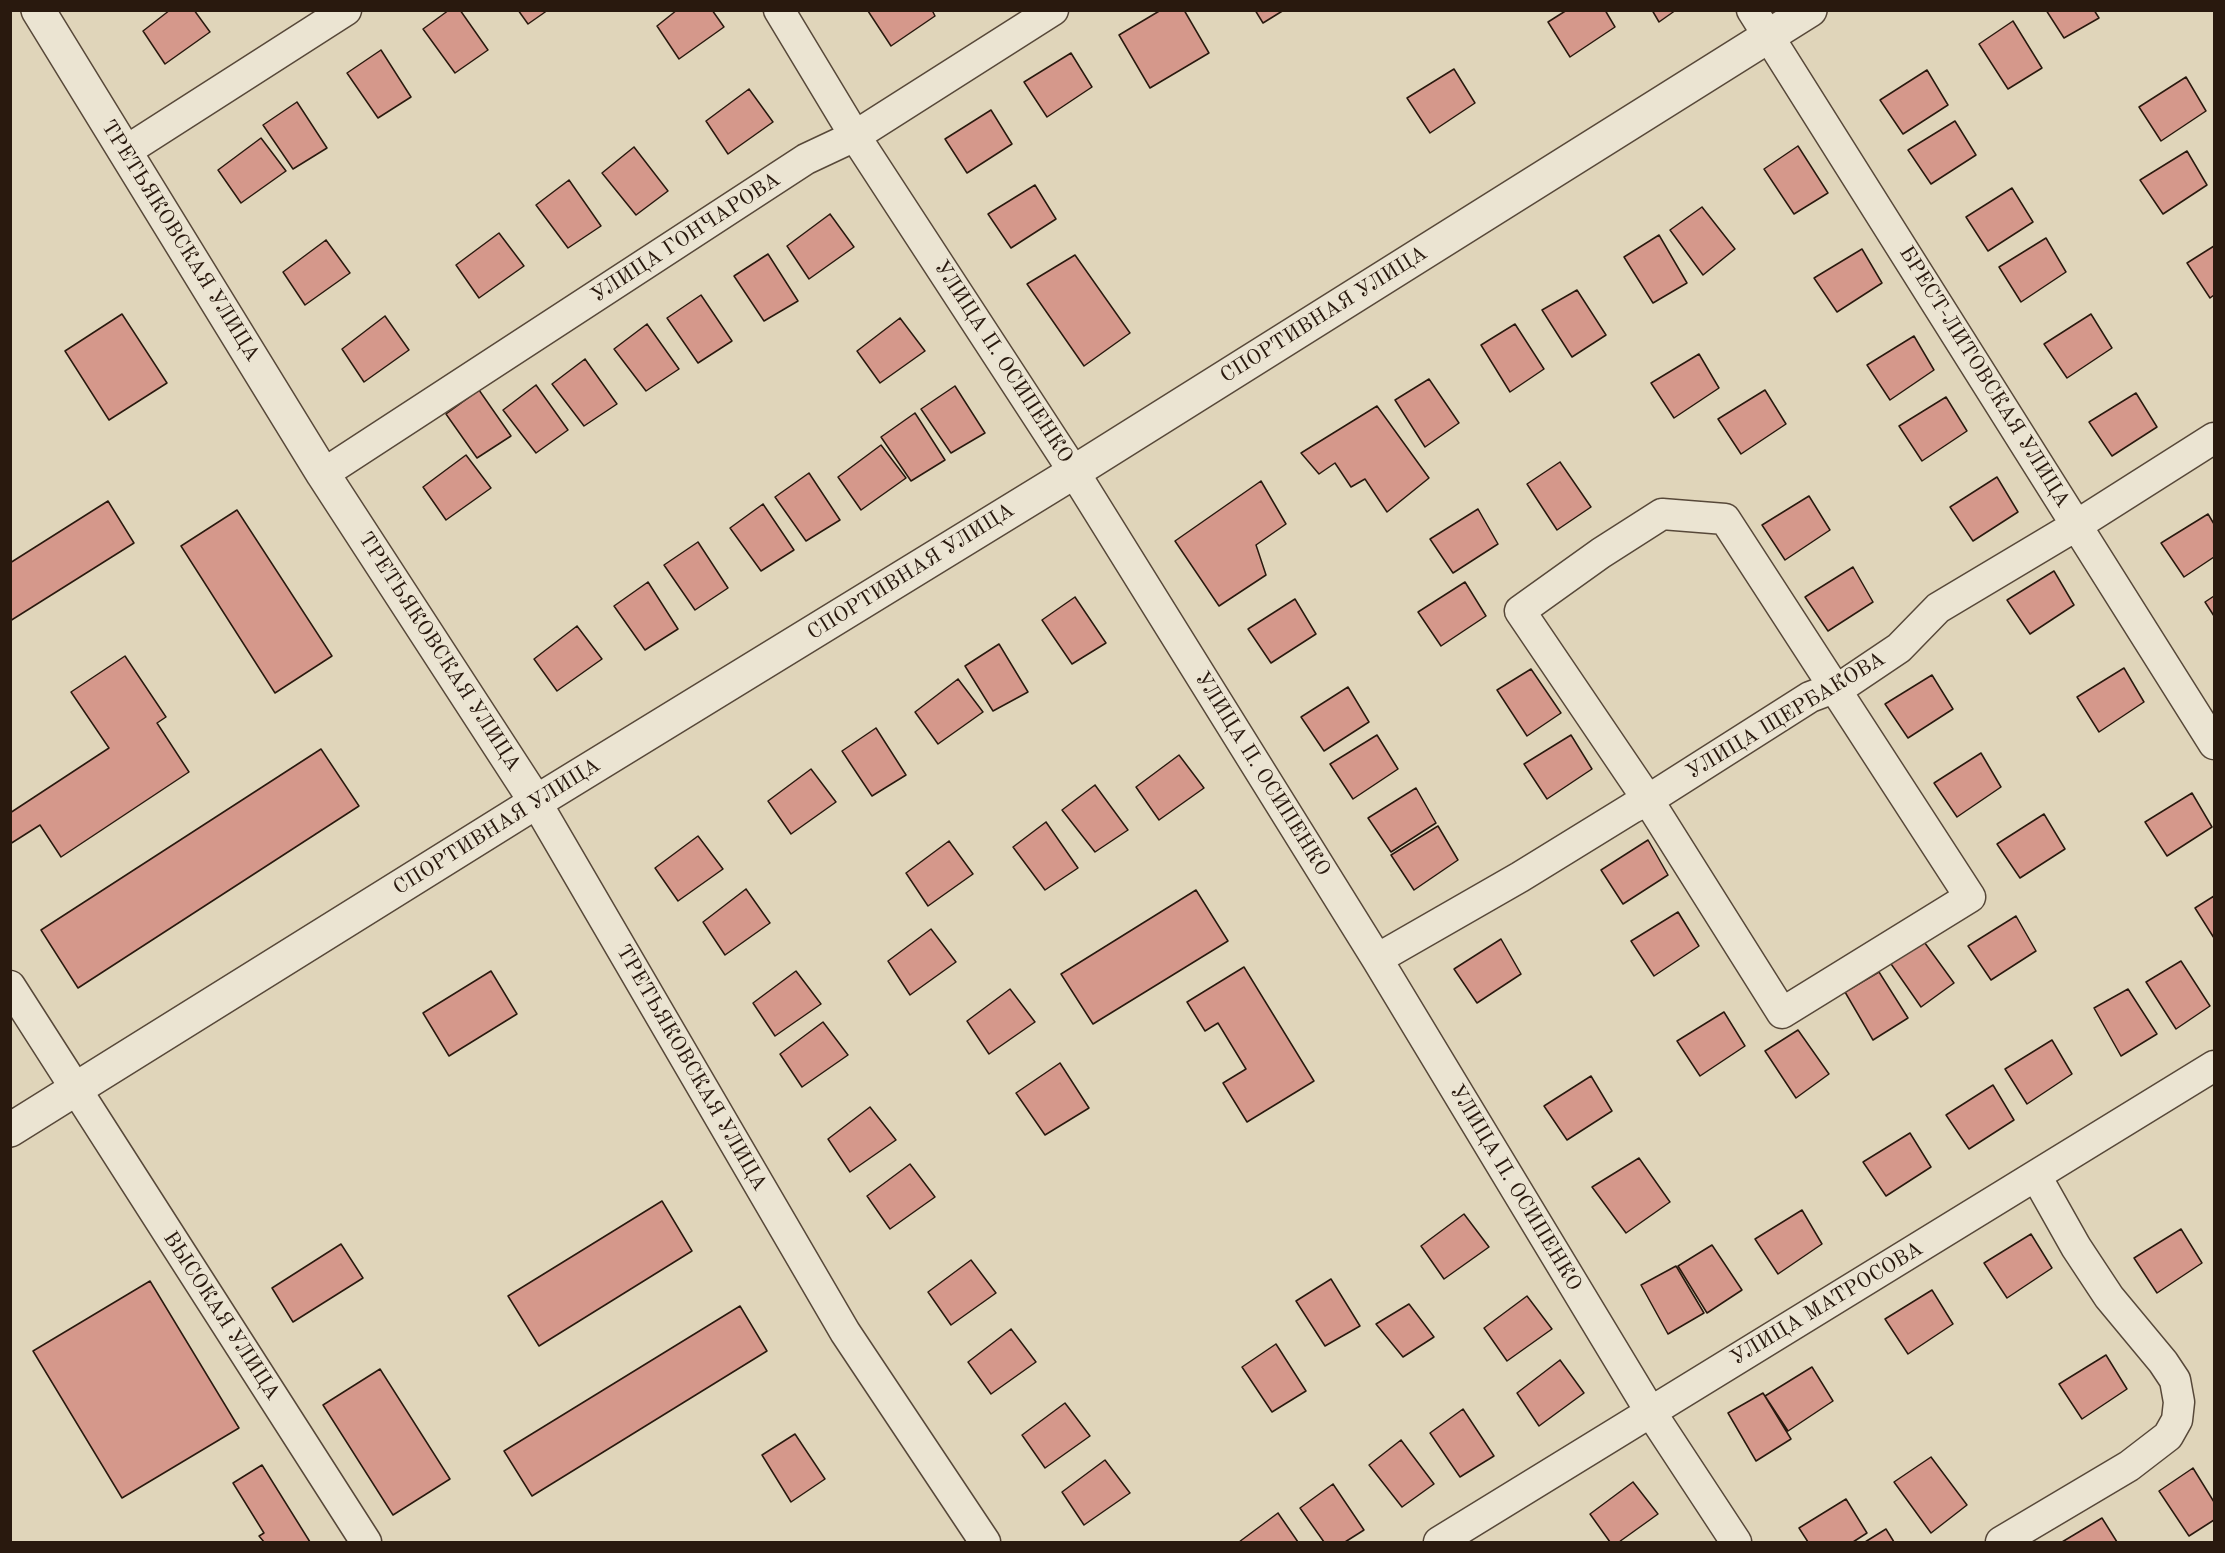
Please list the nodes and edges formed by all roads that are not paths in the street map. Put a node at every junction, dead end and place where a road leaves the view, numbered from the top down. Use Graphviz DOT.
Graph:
graph roads {
  1 [pos="38,10"];
  2 [pos="346,10"];
  3 [pos="779,10"];
  4 [pos="1053,10"];
  5 [pos="1810,10"];
  6 [pos="1760,24"];
  7 [pos="855,136"];
  8 [pos="126,151"];
  9 [pos="2214,438"];
  10 [pos="1074,472"];
  11 [pos="323,474"];
  12 [pos="2077,525"];
  13 [pos="1834,688"];
  14 [pos="2214,744"];
  15 [pos="1648,800"];
  16 [pos="536,802"];
  17 [pos="1377,959"];
  18 [pos="10,986"];
  19 [pos="2214,1066"];
  20 [pos="76,1089"];
  21 [pos="10,1130"];
  22 [pos="2036,1176"];
  23 [pos="1650,1412"];
  24 [pos="366,1542"];
  25 [pos="985,1542"];
  26 [pos="1439,1542"];
  27 [pos="1736,1542"];
  28 [pos="2001,1542"];
  1 -- 8 [label="street, ТРЕТЬЯКОВСКАЯ УЛИЦА"];
  2 -- 8 [label="street"];
  3 -- 7 [label="street, УЛИЦА П. ОСИПЕНКО"];
  4 -- 7 [label="street, УЛИЦА ГОНЧАРОВА"];
  5 -- 6 [label="street, СПОРТИВНАЯ УЛИЦА"];
  6 -- 10 [label="street, СПОРТИВНАЯ УЛИЦА"];
  6 -- 12 [label="street, БРЕСТ-ЛИТОВСКАЯ УЛИЦА"];
  7 -- 10 [label="street, УЛИЦА П. ОСИПЕНКО"];
  7 -- 11 [label="street, УЛИЦА ГОНЧАРОВА"];
  8 -- 11 [label="street, ТРЕТЬЯКОВСКАЯ УЛИЦА"];
  9 -- 12 [label="street, УЛИЦА ЩЕРБАКОВА"];
  10 -- 16 [label="street, СПОРТИВНАЯ УЛИЦА"];
  10 -- 17 [label="street, УЛИЦА П. ОСИПЕНКО"];
  11 -- 16 [label="street, ТРЕТЬЯКОВСКАЯ УЛИЦА"];
  12 -- 13 [label="street, УЛИЦА ЩЕРБАКОВА"];
  12 -- 14 [label="street, БРЕСТ-ЛИТОВСКАЯ УЛИЦА"];
  13 -- 15 [label="street, УЛИЦА ЩЕРБАКОВА"];
  13 -- 15 [label="street"];
  13 -- 15 [label="street"];
  15 -- 17 [label="street, УЛИЦА ЩЕРБАКОВА"];
  16 -- 20 [label="street, СПОРТИВНАЯ УЛИЦА"];
  16 -- 25 [label="street, ТРЕТЬЯКОВСКАЯ УЛИЦА"];
  17 -- 23 [label="street, УЛИЦА П. ОСИПЕНКО"];
  18 -- 20 [label="street, ВЫСОКАЯ УЛИЦА"];
  19 -- 22 [label="street, УЛИЦА МАТРОСОВА"];
  20 -- 21 [label="street, СПОРТИВНАЯ УЛИЦА"];
  20 -- 24 [label="street, ВЫСОКАЯ УЛИЦА"];
  22 -- 23 [label="street, УЛИЦА МАТРОСОВА"];
  22 -- 28 [label="street"];
  23 -- 26 [label="street, УЛИЦА МАТРОСОВА"];
  23 -- 27 [label="street, УЛИЦА П. ОСИПЕНКО"];
}
